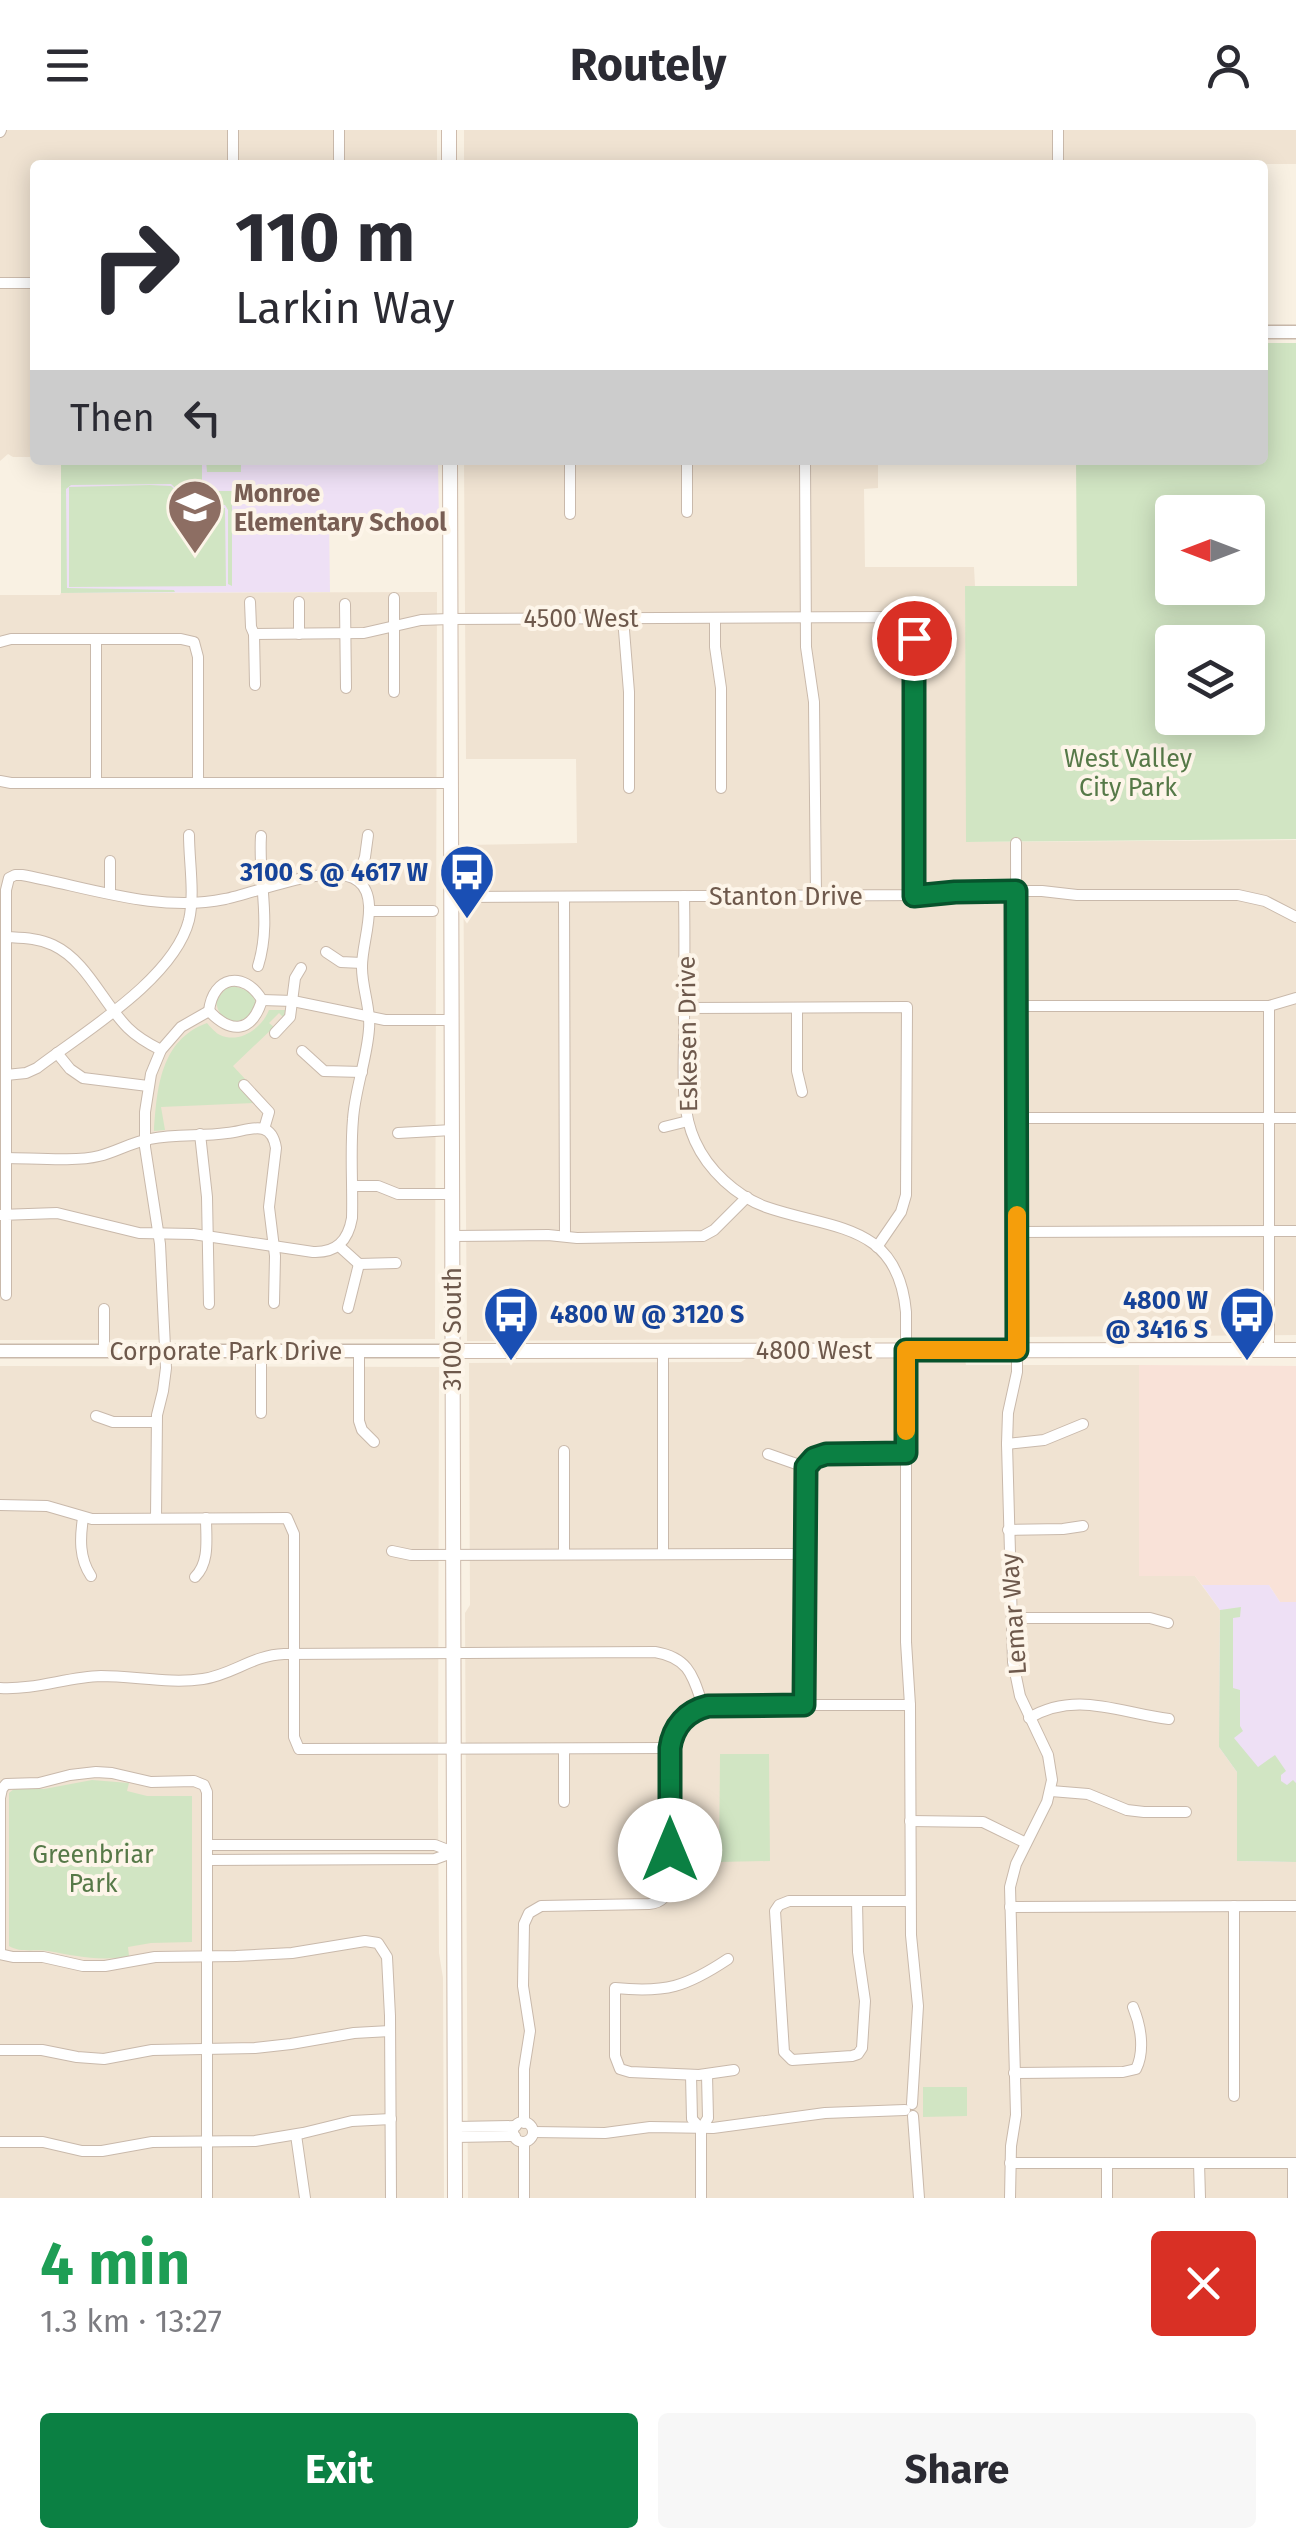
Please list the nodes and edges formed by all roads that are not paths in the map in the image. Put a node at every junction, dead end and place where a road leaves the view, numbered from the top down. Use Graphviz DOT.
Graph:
graph roads {
  1 [pos="233,130"];
  2 [pos="339,130"];
  3 [pos="449,130"];
  4 [pos="1058,130"];
  5 [pos="233,160"];
  6 [pos="339,160"];
  7 [pos="449,160"];
  8 [pos="1058,160"];
  9 [pos="0,284"];
  10 [pos="30,284"];
  11 [pos="1268,332"];
  12 [pos="1296,332"];
  13 [pos="450,465"];
  14 [pos="570,465"];
  15 [pos="687,465"];
  16 [pos="805,465"];
  17 [pos="687,512"];
  18 [pos="570,514"];
  19 [pos="394,598"];
  20 [pos="250,602"];
  21 [pos="298,602"];
  22 [pos="346,604"];
  23 [pos="806,617"];
  24 [pos="450,618"];
  25 [pos="623,618"];
  26 [pos="715,618"];
  27 [pos="394,626"];
  28 [pos="254,634"];
  29 [pos="298,634"];
  30 [pos="346,635"];
  31 [pos="96,639"];
  32 [pos="0,642"];
  33 [pos="255,685"];
  34 [pos="346,688"];
  35 [pos="394,692"];
  36 [pos="0,781"];
  37 [pos="96,783"];
  38 [pos="198,783"];
  39 [pos="450,783"];
  40 [pos="629,788"];
  41 [pos="721,788"];
  42 [pos="189,835"];
  43 [pos="368,835"];
  44 [pos="261,836"];
  45 [pos="1016,843"];
  46 [pos="110,862"];
  47 [pos="357,880"];
  48 [pos="263,890"];
  49 [pos="1016,891"];
  50 [pos="110,893"];
  51 [pos="684,896"];
  52 [pos="816,896"];
  53 [pos="914,896"];
  54 [pos="451,897"];
  55 [pos="564,897"];
  56 [pos="191,904"];
  57 [pos="370,911"];
  58 [pos="433,911"];
  59 [pos="1296,917"];
  60 [pos="6,938"];
  61 [pos="326,952"];
  62 [pos="362,963"];
  63 [pos="258,966"];
  64 [pos="301,968"];
  65 [pos="3,975"];
  66 [pos="1296,998"];
  67 [pos="262,1000"];
  68 [pos="293,1002"];
  69 [pos="1016,1006"];
  70 [pos="1270,1006"];
  71 [pos="684,1008"];
  72 [pos="797,1008"];
  73 [pos="114,1010"];
  74 [pos="209,1011"];
  75 [pos="368,1018"];
  76 [pos="451,1020"];
  77 [pos="275,1034"];
  78 [pos="161,1050"];
  79 [pos="302,1050"];
  80 [pos="57,1052"];
  81 [pos="3,1056"];
  82 [pos="362,1072"];
  83 [pos="6,1075"];
  84 [pos="148,1086"];
  85 [pos="244,1086"];
  86 [pos="802,1092"];
  87 [pos="1016,1118"];
  88 [pos="1269,1118"];
  89 [pos="1296,1118"];
  90 [pos="688,1120"];
  91 [pos="664,1127"];
  92 [pos="264,1129"];
  93 [pos="452,1130"];
  94 [pos="398,1133"];
  95 [pos="200,1134"];
  96 [pos="3,1135"];
  97 [pos="144,1140"];
  98 [pos="6,1158"];
  99 [pos="354,1186"];
  100 [pos="452,1194"];
  101 [pos="747,1197"];
  102 [pos="3,1215"];
  103 [pos="1270,1231"];
  104 [pos="1296,1231"];
  105 [pos="1017,1232"];
  106 [pos="158,1234"];
  107 [pos="208,1236"];
  108 [pos="452,1236"];
  109 [pos="565,1236"];
  110 [pos="339,1246"];
  111 [pos="877,1247"];
  112 [pos="274,1248"];
  113 [pos="396,1263"];
  114 [pos="359,1264"];
  115 [pos="7,1296"];
  116 [pos="274,1303"];
  117 [pos="209,1304"];
  118 [pos="348,1308"];
  119 [pos="104,1309"];
  120 [pos="663,1350"];
  121 [pos="906,1350"];
  122 [pos="1017,1350"];
  123 [pos="1269,1350"];
  124 [pos="1296,1350"];
  125 [pos="104,1351"];
  126 [pos="164,1351"];
  127 [pos="261,1351"];
  128 [pos="358,1351"];
  129 [pos="452,1351"];
  130 [pos="0,1352"];
  131 [pos="261,1413"];
  132 [pos="96,1416"];
  133 [pos="156,1422"];
  134 [pos="1083,1424"];
  135 [pos="374,1442"];
  136 [pos="1007,1444"];
  137 [pos="564,1451"];
  138 [pos="906,1453"];
  139 [pos="768,1454"];
  140 [pos="806,1467"];
  141 [pos="0,1506"];
  142 [pos="83,1518"];
  143 [pos="156,1518"];
  144 [pos="206,1518"];
  145 [pos="1084,1526"];
  146 [pos="1008,1530"];
  147 [pos="392,1551"];
  148 [pos="564,1554"];
  149 [pos="663,1554"];
  150 [pos="804,1554"];
  151 [pos="453,1555"];
  152 [pos="92,1576"];
  153 [pos="196,1578"];
  154 [pos="1012,1618"];
  155 [pos="1168,1623"];
  156 [pos="453,1653"];
  157 [pos="294,1654"];
  158 [pos="0,1688"];
  159 [pos="910,1704"];
  160 [pos="804,1705"];
  161 [pos="703,1706"];
  162 [pos="1029,1718"];
  163 [pos="1169,1718"];
  164 [pos="454,1748"];
  165 [pos="564,1748"];
  166 [pos="670,1748"];
  167 [pos="1051,1790"];
  168 [pos="564,1802"];
  169 [pos="1186,1812"];
  170 [pos="910,1821"];
  171 [pos="1026,1843"];
  172 [pos="207,1845"];
  173 [pos="454,1852"];
  174 [pos="207,1860"];
  175 [pos="910,1900"];
  176 [pos="857,1901"];
  177 [pos="1234,1906"];
  178 [pos="1296,1906"];
  179 [pos="1010,1907"];
  180 [pos="0,1953"];
  181 [pos="207,1956"];
  182 [pos="728,1959"];
  183 [pos="1132,2007"];
  184 [pos="390,2031"];
  185 [pos="0,2050"];
  186 [pos="207,2050"];
  187 [pos="734,2070"];
  188 [pos="1014,2073"];
  189 [pos="707,2074"];
  190 [pos="691,2075"];
  191 [pos="1234,2096"];
  192 [pos="708,2101"];
  193 [pos="692,2102"];
  194 [pos="910,2110"];
  195 [pos="390,2119"];
  196 [pos="701,2129"];
  197 [pos="455,2132"];
  198 [pos="520,2132"];
  199 [pos="296,2135"];
  200 [pos="0,2142"];
  201 [pos="207,2142"];
  202 [pos="1200,2162"];
  203 [pos="1295,2162"];
  204 [pos="1010,2163"];
  205 [pos="1108,2163"];
  206 [pos="208,2198"];
  207 [pos="305,2198"];
  208 [pos="391,2198"];
  209 [pos="455,2198"];
  210 [pos="524,2198"];
  211 [pos="700,2198"];
  212 [pos="918,2198"];
  213 [pos="1010,2198"];
  214 [pos="1108,2198"];
  215 [pos="1200,2198"];
  216 [pos="1294,2198"];
  1 -- 5 [label="street"];
  2 -- 6 [label="street"];
  3 -- 7 [label="main road"];
  4 -- 8 [label="street"];
  9 -- 10 [label="street"];
  11 -- 12 [label="street"];
  13 -- 24 [label="main road, 3100 South"];
  14 -- 18 [label="street"];
  15 -- 17 [label="street"];
  16 -- 23 [label="street"];
  19 -- 27 [label="street"];
  20 -- 28 [label="street"];
  21 -- 29 [label="street"];
  22 -- 30 [label="street"];
  23 -- 26 [label="street, 4500 West"];
  23 -- 52 [label="street"];
  23 -- 53 [label="street, 4500 West"];
  24 -- 25 [label="street, 4500 West"];
  24 -- 27 [label="street, 4500 West"];
  24 -- 39 [label="main road, 3100 South"];
  25 -- 26 [label="street, 4500 West"];
  25 -- 40 [label="street"];
  26 -- 41 [label="street"];
  27 -- 30 [label="street, 4500 West"];
  27 -- 35 [label="street"];
  28 -- 29 [label="street, 4500 West"];
  28 -- 33 [label="street"];
  29 -- 30 [label="street, 4500 West"];
  30 -- 34 [label="street"];
  31 -- 32 [label="street"];
  31 -- 37 [label="street"];
  31 -- 38 [label="street"];
  36 -- 37 [label="street"];
  37 -- 38 [label="street"];
  38 -- 39 [label="street"];
  39 -- 54 [label="main road, 3100 South"];
  42 -- 56 [label="street"];
  43 -- 47 [label="street"];
  44 -- 48 [label="street"];
  45 -- 49 [label="street, Lemar Way"];
  46 -- 50 [label="street"];
  47 -- 48 [label="street"];
  47 -- 57 [label="street"];
  48 -- 56 [label="street"];
  48 -- 63 [label="street"];
  49 -- 53 [label="street, Stanton Drive"];
  49 -- 59 [label="street, Stanton Drive"];
  49 -- 69 [label="street, Lemar Way"];
  50 -- 56 [label="street"];
  50 -- 60 [label="street"];
  51 -- 52 [label="street, Stanton Drive"];
  51 -- 55 [label="street, Stanton Drive"];
  51 -- 71 [label="street, Eskesen Drive"];
  52 -- 53 [label="street, Stanton Drive"];
  54 -- 55 [label="street, Stanton Drive"];
  54 -- 76 [label="main road, 3100 South"];
  55 -- 109 [label="street"];
  56 -- 73 [label="street"];
  57 -- 58 [label="street"];
  57 -- 62 [label="street"];
  60 -- 65 [label="street"];
  60 -- 73 [label="street"];
  61 -- 62 [label="street"];
  62 -- 75 [label="street"];
  64 -- 68 [label="street"];
  65 -- 81 [label="street"];
  66 -- 70 [label="street"];
  67 -- 68 [label="street"];
  67 -- 74 [label="street"];
  67 -- 74 [label="street"];
  68 -- 75 [label="street"];
  68 -- 77 [label="street"];
  69 -- 70 [label="street"];
  69 -- 87 [label="street, Lemar Way"];
  70 -- 88 [label="street"];
  71 -- 72 [label="street"];
  71 -- 90 [label="street, Eskesen Drive"];
  72 -- 86 [label="street"];
  72 -- 111 [label="street"];
  73 -- 78 [label="street"];
  73 -- 80 [label="street"];
  74 -- 78 [label="street"];
  75 -- 76 [label="street"];
  75 -- 82 [label="street"];
  76 -- 93 [label="main road, 3100 South"];
  78 -- 84 [label="street"];
  79 -- 82 [label="street"];
  80 -- 83 [label="street"];
  80 -- 84 [label="street"];
  81 -- 83 [label="street"];
  82 -- 99 [label="street"];
  83 -- 96 [label="street"];
  84 -- 97 [label="street"];
  85 -- 92 [label="street"];
  87 -- 88 [label="street"];
  87 -- 105 [label="street, Lemar Way"];
  88 -- 89 [label="street"];
  88 -- 103 [label="street"];
  90 -- 91 [label="street"];
  90 -- 101 [label="street, Eskesen Drive"];
  92 -- 95 [label="street"];
  92 -- 112 [label="street"];
  93 -- 94 [label="street"];
  93 -- 100 [label="main road, 3100 South"];
  95 -- 97 [label="street"];
  95 -- 107 [label="street"];
  96 -- 98 [label="street"];
  97 -- 98 [label="street"];
  97 -- 106 [label="street"];
  98 -- 102 [label="street"];
  99 -- 100 [label="street"];
  99 -- 110 [label="street"];
  100 -- 108 [label="main road, 3100 South"];
  101 -- 109 [label="street"];
  101 -- 111 [label="street, Eskesen Drive"];
  102 -- 106 [label="street"];
  102 -- 115 [label="street"];
  103 -- 104 [label="street"];
  103 -- 105 [label="street"];
  103 -- 123 [label="street"];
  105 -- 122 [label="street, Lemar Way"];
  106 -- 107 [label="street"];
  106 -- 126 [label="street"];
  107 -- 112 [label="street"];
  107 -- 117 [label="street"];
  108 -- 109 [label="street"];
  108 -- 129 [label="main road, 3100 South"];
  110 -- 112 [label="street"];
  110 -- 114 [label="street"];
  111 -- 121 [label="street"];
  112 -- 116 [label="street"];
  113 -- 114 [label="street"];
  114 -- 118 [label="street"];
  119 -- 125 [label="street"];
  120 -- 121 [label="main road, 4800 West"];
  120 -- 129 [label="main road, 4800 West"];
  120 -- 149 [label="street"];
  121 -- 122 [label="main road, 4800 West"];
  121 -- 138 [label="street"];
  122 -- 123 [label="main road, 4800 West"];
  122 -- 136 [label="street, Lemar Way"];
  123 -- 124 [label="main road, 4800 West"];
  125 -- 126 [label="street, Corporate Park Drive"];
  125 -- 130 [label="street, Corporate Park Drive"];
  126 -- 127 [label="street, Corporate Park Drive"];
  126 -- 133 [label="street"];
  127 -- 128 [label="street, Corporate Park Drive"];
  127 -- 131 [label="street"];
  128 -- 129 [label="street, Corporate Park Drive"];
  128 -- 135 [label="street"];
  129 -- 151 [label="main road, 3100 South"];
  132 -- 133 [label="street"];
  133 -- 143 [label="street"];
  134 -- 136 [label="street"];
  136 -- 146 [label="street, Lemar Way"];
  137 -- 148 [label="street"];
  138 -- 140 [label="street"];
  138 -- 159 [label="street"];
  139 -- 140 [label="street"];
  140 -- 150 [label="street"];
  141 -- 142 [label="street"];
  142 -- 143 [label="street"];
  142 -- 152 [label="street"];
  143 -- 144 [label="street"];
  144 -- 153 [label="street"];
  144 -- 157 [label="street"];
  145 -- 146 [label="street"];
  146 -- 154 [label="street, Lemar Way"];
  147 -- 151 [label="street"];
  148 -- 149 [label="street"];
  148 -- 151 [label="street"];
  149 -- 150 [label="street"];
  150 -- 160 [label="street"];
  151 -- 156 [label="main road, 3100 South"];
  154 -- 155 [label="street"];
  154 -- 162 [label="street, Lemar Way"];
  156 -- 157 [label="street"];
  156 -- 161 [label="street"];
  156 -- 164 [label="main road, 3100 South"];
  157 -- 158 [label="street"];
  157 -- 164 [label="street"];
  159 -- 160 [label="street"];
  159 -- 170 [label="street"];
  160 -- 161 [label="street"];
  161 -- 166 [label="street"];
  162 -- 163 [label="street"];
  162 -- 167 [label="street, Lemar Way"];
  164 -- 165 [label="street"];
  164 -- 173 [label="main road, 3100 South"];
  165 -- 166 [label="street"];
  165 -- 168 [label="street"];
  166 -- 198 [label="street"];
  167 -- 169 [label="street"];
  167 -- 171 [label="street"];
  170 -- 171 [label="street"];
  170 -- 175 [label="street"];
  171 -- 179 [label="street"];
  172 -- 173 [label="street"];
  172 -- 174 [label="street"];
  172 -- 180 [label="street"];
  173 -- 174 [label="street"];
  173 -- 197 [label="main road, 3100 South"];
  174 -- 181 [label="street"];
  175 -- 176 [label="street"];
  175 -- 194 [label="street"];
  176 -- 176 [label="street"];
  177 -- 178 [label="street"];
  177 -- 179 [label="street"];
  177 -- 191 [label="street"];
  179 -- 188 [label="street"];
  180 -- 181 [label="street"];
  181 -- 184 [label="street"];
  181 -- 186 [label="street"];
  182 -- 190 [label="street"];
  183 -- 188 [label="street"];
  184 -- 186 [label="street"];
  184 -- 195 [label="street"];
  185 -- 186 [label="street"];
  186 -- 201 [label="street"];
  187 -- 189 [label="street"];
  188 -- 204 [label="street"];
  189 -- 190 [label="street"];
  189 -- 192 [label="street"];
  190 -- 193 [label="street"];
  192 -- 193 [label="street"];
  192 -- 196 [label="street"];
  193 -- 196 [label="street"];
  194 -- 196 [label="street"];
  194 -- 212 [label="street"];
  195 -- 199 [label="street"];
  195 -- 208 [label="street"];
  196 -- 198 [label="street"];
  196 -- 211 [label="street"];
  197 -- 198 [label="street"];
  197 -- 209 [label="main road, 3100 South"];
  198 -- 210 [label="street"];
  199 -- 201 [label="street"];
  199 -- 207 [label="street"];
  200 -- 201 [label="street"];
  201 -- 206 [label="street"];
  202 -- 203 [label="street"];
  202 -- 205 [label="street"];
  202 -- 215 [label="street"];
  203 -- 216 [label="street"];
  204 -- 205 [label="street"];
  204 -- 213 [label="street"];
  205 -- 214 [label="street"];
}
